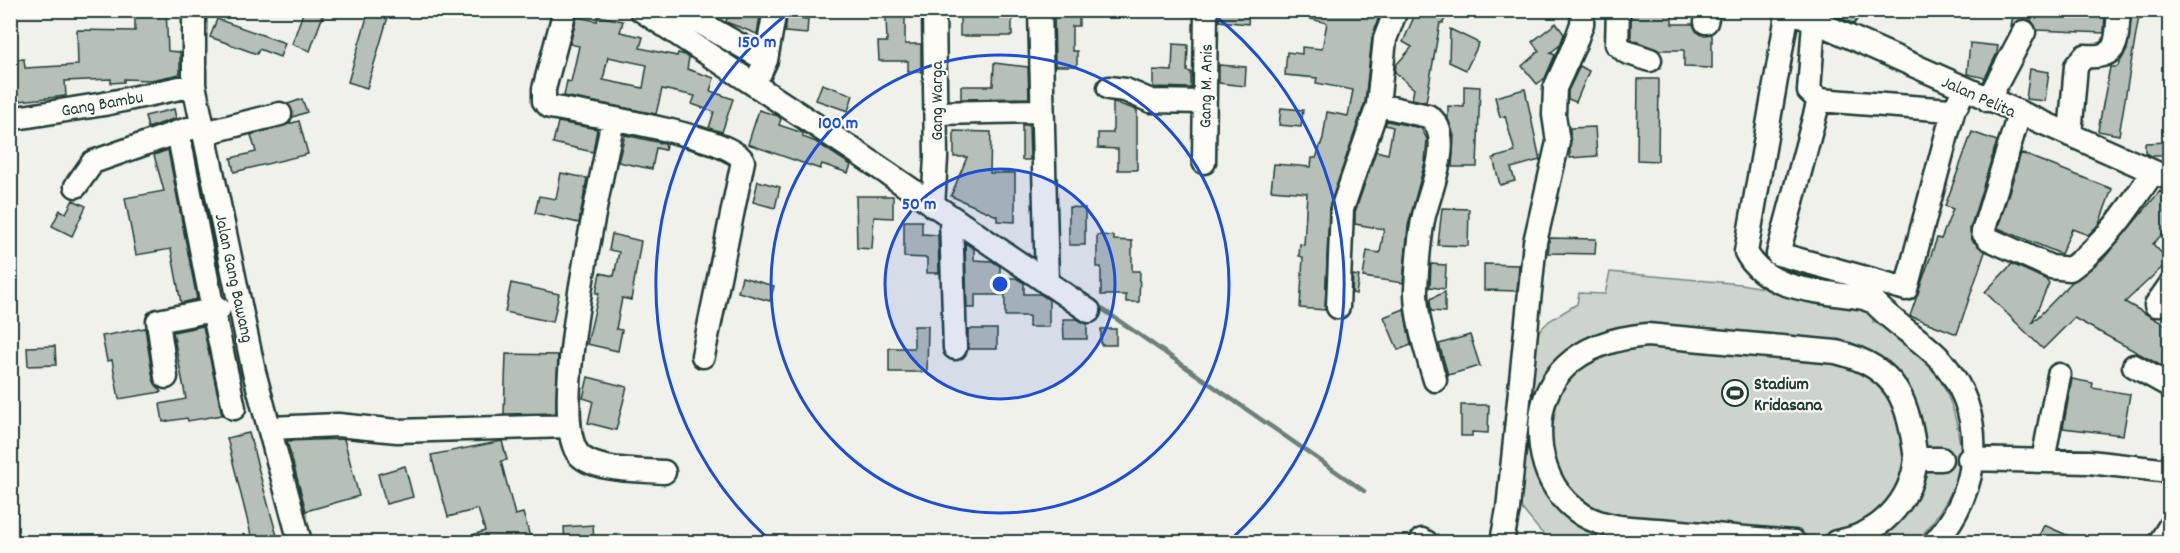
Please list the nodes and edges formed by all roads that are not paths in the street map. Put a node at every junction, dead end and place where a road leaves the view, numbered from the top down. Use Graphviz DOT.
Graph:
graph roads {
  1 [pos="194,10"];
  2 [pos="565,10"];
  3 [pos="640,10"];
  4 [pos="678,10"];
  5 [pos="775,10"];
  6 [pos="934,10"];
  7 [pos="1040,10"];
  8 [pos="1206,10"];
  9 [pos="1396,10"];
  10 [pos="1583,10"];
  11 [pos="1618,10"];
  12 [pos="1788,10"];
  13 [pos="2119,10"];
  14 [pos="1814,22"];
  15 [pos="2024,32"];
  16 [pos="1650,60"];
  17 [pos="759,73"];
  18 [pos="194,85"];
  19 [pos="1109,88"];
  20 [pos="1959,99"];
  21 [pos="1819,100"];
  22 [pos="1988,100"];
  23 [pos="1204,102"];
  24 [pos="1378,105"];
  25 [pos="1041,111"];
  26 [pos="936,113"];
  27 [pos="280,114"];
  28 [pos="2019,114"];
  29 [pos="10,119"];
  30 [pos="613,119"];
  31 [pos="203,129"];
  32 [pos="178,132"];
  33 [pos="2070,135"];
  34 [pos="1204,162"];
  35 [pos="2161,175"];
  36 [pos="76,186"];
  37 [pos="938,204"];
  38 [pos="1048,275"];
  39 [pos="2169,285"];
  40 [pos="2157,305"];
  41 [pos="1338,307"];
  42 [pos="225,308"];
  43 [pos="1089,311"];
  44 [pos="955,348"];
  45 [pos="703,356"];
  46 [pos="2134,366"];
  47 [pos="2059,375"];
  48 [pos="166,377"];
  49 [pos="1435,380"];
  50 [pos="2169,386"];
  51 [pos="234,408"];
  52 [pos="568,426"];
  53 [pos="270,428"];
  54 [pos="1916,459"];
  55 [pos="1941,459"];
  56 [pos="1972,459"];
  57 [pos="2043,461"];
  58 [pos="2169,471"];
  59 [pos="664,472"];
  60 [pos="2169,526"];
  61 [pos="300,543"];
  62 [pos="1502,543"];
  63 [pos="1794,543"];
  64 [pos="1836,543"];
  65 [pos="1935,543"];
  66 [pos="2160,543"];
  1 -- 18 [label="street, Jalan Gang Bawang"];
  2 -- 30 [label="street"];
  3 -- 17 [label="street"];
  4 -- 17 [label="street"];
  5 -- 17 [label="street"];
  6 -- 26 [label="street, Gang Warga"];
  7 -- 25 [label="street"];
  8 -- 23 [label="street, Gang M. Anis"];
  9 -- 24 [label="street"];
  10 -- 62 [label="street"];
  11 -- 16 [label="street"];
  12 -- 14 [label="street, Jalan Pelita"];
  12 -- 56 [label="street"];
  13 -- 33 [label="street"];
  14 -- 20 [label="street, Jalan Pelita"];
  14 -- 21 [label="street"];
  15 -- 22 [label="street"];
  17 -- 37 [label="street"];
  18 -- 29 [label="street, Gang Bambu"];
  18 -- 31 [label="street, Jalan Gang Bawang"];
  19 -- 23 [label="street"];
  20 -- 21 [label="street"];
  20 -- 21 [label="street"];
  20 -- 22 [label="street, Jalan Pelita"];
  22 -- 28 [label="street, Jalan Pelita"];
  23 -- 34 [label="street, Gang M. Anis"];
  24 -- 41 [label="street"];
  24 -- 49 [label="street"];
  25 -- 26 [label="street"];
  25 -- 38 [label="street"];
  26 -- 37 [label="street, Gang Warga"];
  27 -- 31 [label="street"];
  28 -- 33 [label="street, Jalan Pelita"];
  28 -- 35 [label="street"];
  30 -- 45 [label="street"];
  30 -- 52 [label="street"];
  31 -- 32 [label="street"];
  31 -- 42 [label="street, Jalan Gang Bawang"];
  32 -- 36 [label="street"];
  32 -- 42 [label="street"];
  33 -- 35 [label="street, Jalan Pelita"];
  37 -- 38 [label="street"];
  37 -- 44 [label="street, Gang Warga"];
  38 -- 43 [label="street"];
  39 -- 40 [label="street"];
  42 -- 48 [label="street"];
  42 -- 51 [label="street"];
  42 -- 53 [label="street, Jalan Gang Bawang"];
  46 -- 50 [label="street"];
  47 -- 57 [label="street"];
  52 -- 53 [label="street"];
  52 -- 59 [label="street"];
  53 -- 61 [label="street, Jalan Gang Bawang"];
  54 -- 55 [label="street"];
  54 -- 63 [label="street"];
  54 -- 64 [label="street"];
  56 -- 57 [label="street"];
  56 -- 65 [label="street"];
  57 -- 58 [label="street"];
  60 -- 66 [label="street"];
}
